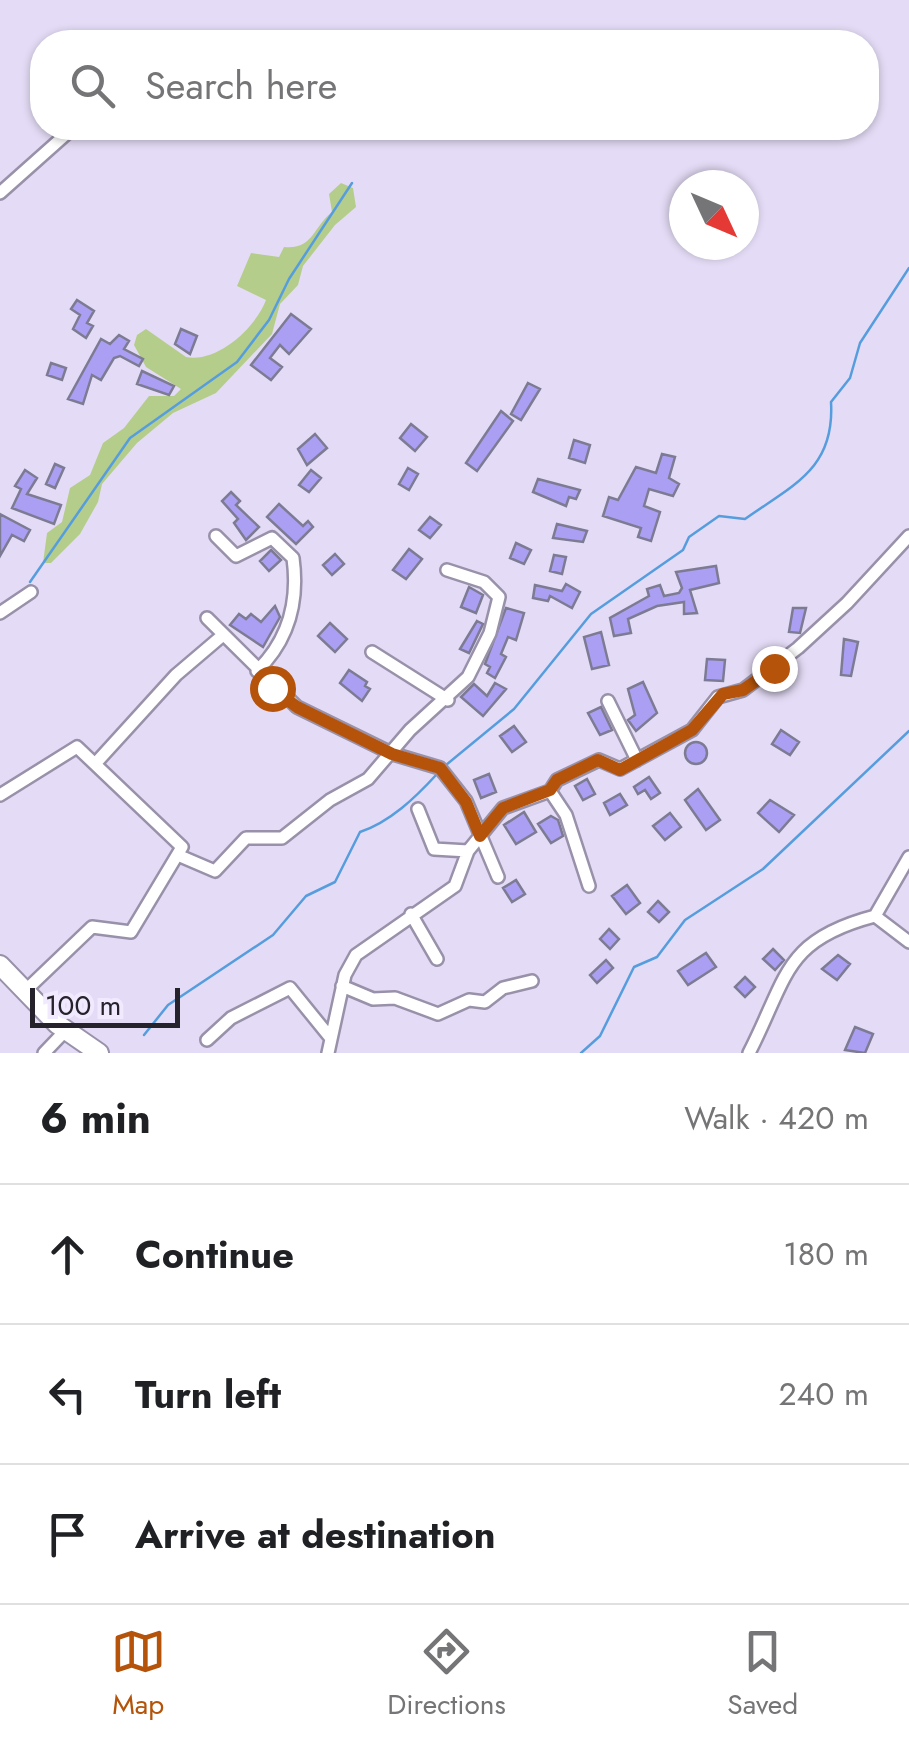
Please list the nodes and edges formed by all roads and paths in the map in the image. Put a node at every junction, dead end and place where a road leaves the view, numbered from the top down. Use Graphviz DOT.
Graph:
graph roads {
  1 [pos="60,140"];
  2 [pos="0,193"];
  3 [pos="216,536"];
  4 [pos="909,536"];
  5 [pos="448,570"];
  6 [pos="32,592"];
  7 [pos="0,613"];
  8 [pos="207,618"];
  9 [pos="223,634"];
  10 [pos="372,652"];
  11 [pos="257,672"];
  12 [pos="448,700"];
  13 [pos="608,701"];
  14 [pos="392,754"];
  15 [pos="636,760"];
  16 [pos="95,764"];
  17 [pos="550,790"];
  18 [pos="0,796"];
  19 [pos="418,809"];
  20 [pos="480,836"];
  21 [pos="468,852"];
  22 [pos="180,856"];
  23 [pos="909,858"];
  24 [pos="498,877"];
  25 [pos="589,886"];
  26 [pos="411,914"];
  27 [pos="876,916"];
  28 [pos="909,942"];
  29 [pos="437,960"];
  30 [pos="0,964"];
  31 [pos="532,982"];
  32 [pos="342,986"];
  33 [pos="24,992"];
  34 [pos="66,1030"];
  35 [pos="329,1036"];
  36 [pos="206,1040"];
  37 [pos="44,1053"];
  38 [pos="100,1053"];
  39 [pos="328,1053"];
  40 [pos="749,1053"];
  1 -- 2 [label="street"];
  3 -- 11 [label="street"];
  4 -- 15 [label="street"];
  5 -- 12 [label="street"];
  6 -- 7 [label="street"];
  8 -- 9 [label="street"];
  9 -- 11 [label="street"];
  9 -- 16 [label="street"];
  10 -- 12 [label="street"];
  11 -- 14 [label="street"];
  12 -- 14 [label="street"];
  13 -- 15 [label="street"];
  14 -- 20 [label="street"];
  14 -- 22 [label="street"];
  15 -- 17 [label="street"];
  16 -- 18 [label="street"];
  16 -- 22 [label="street"];
  17 -- 20 [label="street"];
  17 -- 25 [label="street"];
  19 -- 21 [label="street"];
  20 -- 21 [label="street"];
  20 -- 24 [label="street"];
  21 -- 26 [label="street"];
  22 -- 33 [label="street"];
  23 -- 27 [label="street"];
  26 -- 29 [label="street"];
  26 -- 32 [label="street"];
  27 -- 28 [label="street"];
  27 -- 40 [label="street"];
  30 -- 33 [label="highway"];
  31 -- 32 [label="street"];
  32 -- 35 [label="street"];
  33 -- 34 [label="highway"];
  34 -- 37 [label="street"];
  34 -- 38 [label="highway"];
  35 -- 36 [label="street"];
  35 -- 39 [label="street"];
}
